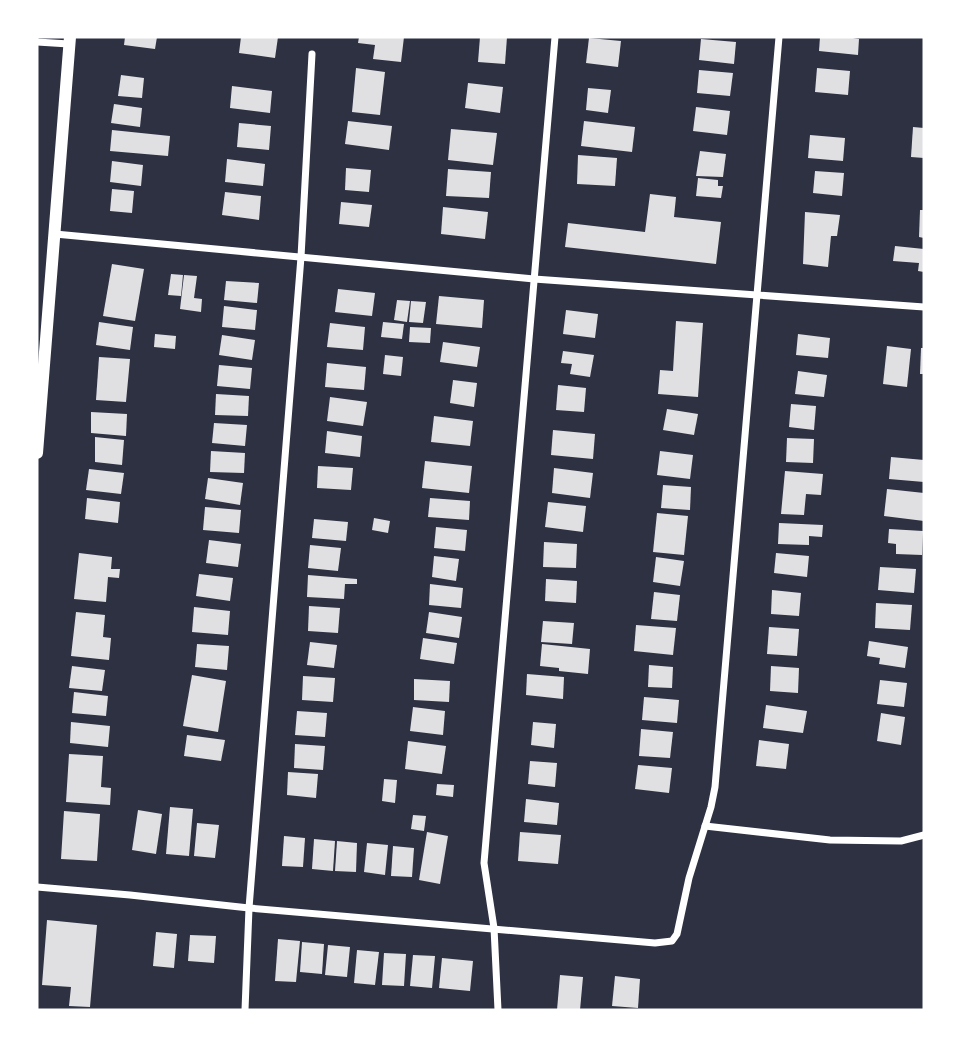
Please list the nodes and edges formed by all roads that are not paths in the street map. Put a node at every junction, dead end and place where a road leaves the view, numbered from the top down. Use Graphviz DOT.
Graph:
graph roads {
  1 [pos="555,37"];
  2 [pos="779,37"];
  3 [pos="70,41"];
  4 [pos="37,42"];
  5 [pos="312,54"];
  6 [pos="55,234"];
  7 [pos="301,257"];
  8 [pos="534,279"];
  9 [pos="758,296"];
  10 [pos="924,307"];
  11 [pos="42,333"];
  12 [pos="37,453"];
  13 [pos="705,826"];
  14 [pos="924,835"];
  15 [pos="37,887"];
  16 [pos="249,908"];
  17 [pos="494,928"];
  18 [pos="244,1010"];
  19 [pos="498,1010"];
  1 -- 8 [label="street"];
  2 -- 9 [label="street"];
  3 -- 4 [label="street"];
  3 -- 6 [label="main road"];
  5 -- 7 [label="street"];
  6 -- 7 [label="street"];
  6 -- 11 [label="main road"];
  7 -- 8 [label="street"];
  7 -- 16 [label="street"];
  8 -- 9 [label="street"];
  8 -- 17 [label="street"];
  9 -- 10 [label="street"];
  9 -- 13 [label="street"];
  11 -- 12 [label="main road"];
  13 -- 14 [label="street"];
  13 -- 17 [label="street"];
  15 -- 16 [label="street"];
  16 -- 17 [label="street"];
  16 -- 18 [label="street"];
  17 -- 19 [label="street"];
}
